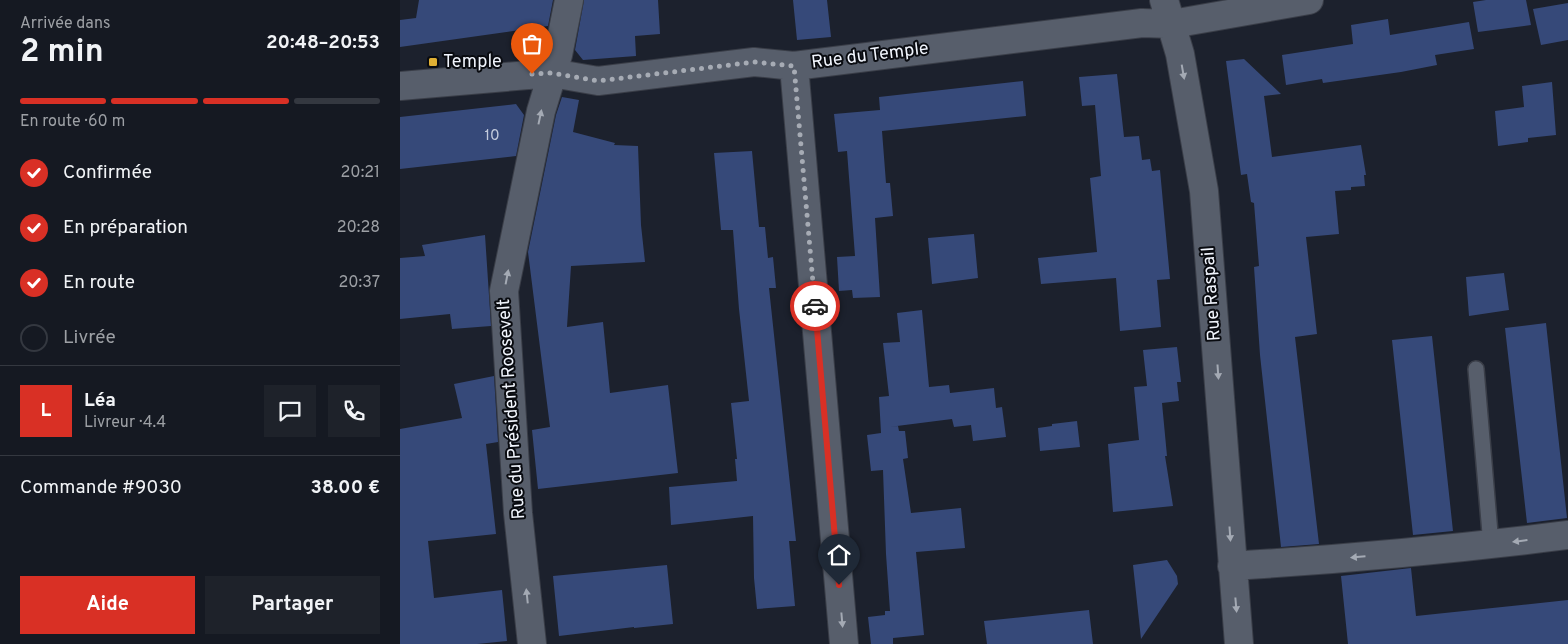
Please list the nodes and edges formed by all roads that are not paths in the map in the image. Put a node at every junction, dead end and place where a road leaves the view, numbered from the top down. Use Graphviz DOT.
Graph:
graph roads {
  1 [pos="569,0"];
  2 [pos="1309,0"];
  3 [pos="1168,12"];
  4 [pos="794,66"];
  5 [pos="552,73"];
  6 [pos="400,86"];
  7 [pos="1476,369"];
  8 [pos="1568,535"];
  9 [pos="1491,544"];
  10 [pos="1243,566"];
  11 [pos="532,644"];
  12 [pos="844,644"];
  13 [pos="1239,644"];
  1 -- 5 [label="street, Rue du Président Roosevelt"];
  2 -- 3 [label="street, Rue du Temple"];
  3 -- 4 [label="street, Rue du Temple"];
  3 -- 10 [label="street, Rue Raspail, one-way"];
  4 -- 5 [label="street, Rue du Temple"];
  4 -- 12 [label="street, one-way"];
  5 -- 6 [label="street, Rue du Temple"];
  11 -- 5 [label="street, Rue du Président Roosevelt, one-way"];
  7 -- 9 [label="lane"];
  8 -- 9 [label="street, one-way"];
  9 -- 10 [label="street, one-way"];
  10 -- 13 [label="street, Rue Raspail, one-way"];
}
